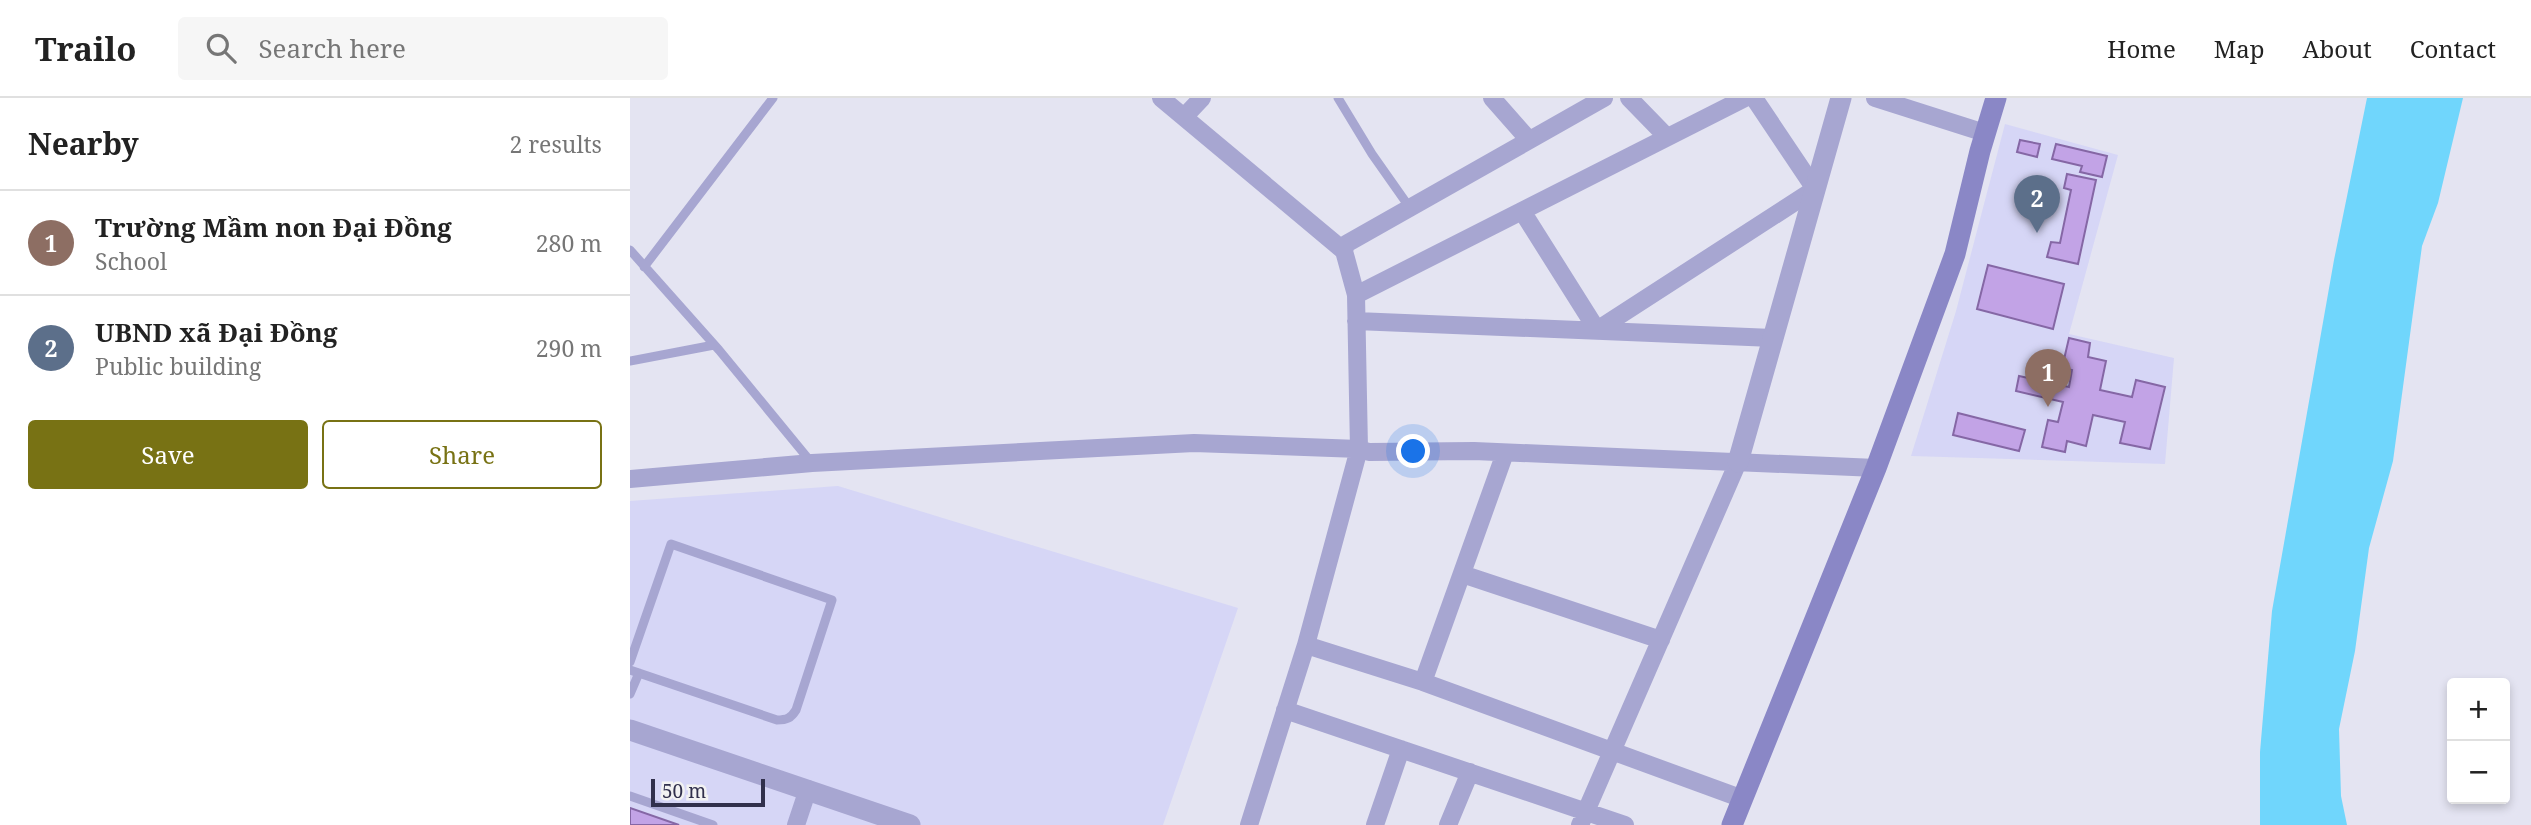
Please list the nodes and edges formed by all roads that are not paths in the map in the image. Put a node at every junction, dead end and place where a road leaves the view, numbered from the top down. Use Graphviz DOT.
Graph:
graph roads {
  1 [pos="773,98"];
  2 [pos="1161,98"];
  3 [pos="1202,98"];
  4 [pos="1338,98"];
  5 [pos="1492,98"];
  6 [pos="1604,98"];
  7 [pos="1629,98"];
  8 [pos="1745,98"];
  9 [pos="1754,98"];
  10 [pos="1841,98"];
  11 [pos="1875,98"];
  12 [pos="1996,98"];
  13 [pos="1184,117"];
  14 [pos="1984,133"];
  15 [pos="1668,137"];
  16 [pos="1529,140"];
  17 [pos="1815,189"];
  18 [pos="1410,208"];
  19 [pos="1521,211"];
  20 [pos="630,250"];
  21 [pos="1344,251"];
  22 [pos="644,267"];
  23 [pos="1356,295"];
  24 [pos="1356,320"];
  25 [pos="1597,330"];
  26 [pos="1773,338"];
  27 [pos="714,345"];
  28 [pos="630,361"];
  29 [pos="1359,449"];
  30 [pos="1505,453"];
  31 [pos="1738,462"];
  32 [pos="812,463"];
  33 [pos="1876,468"];
  34 [pos="630,479"];
  35 [pos="1462,574"];
  36 [pos="1661,640"];
  37 [pos="1306,645"];
  38 [pos="630,662"];
  39 [pos="635,671"];
  40 [pos="1423,682"];
  41 [pos="630,695"];
  42 [pos="1285,710"];
  43 [pos="630,730"];
  44 [pos="1401,749"];
  45 [pos="1613,751"];
  46 [pos="1470,772"];
  47 [pos="808,789"];
  48 [pos="630,796"];
  49 [pos="1743,799"];
  50 [pos="1583,818"];
  51 [pos="713,825"];
  52 [pos="796,825"];
  53 [pos="911,825"];
  54 [pos="1249,825"];
  55 [pos="1375,825"];
  56 [pos="1448,825"];
  57 [pos="1625,825"];
  58 [pos="1732,825"];
  1 -- 22 [label="lane"];
  2 -- 13 [label="street"];
  3 -- 13 [label="street"];
  4 -- 18 [label="lane"];
  5 -- 16 [label="street"];
  6 -- 16 [label="street"];
  7 -- 15 [label="street"];
  8 -- 15 [label="street"];
  9 -- 17 [label="street"];
  10 -- 17 [label="street"];
  11 -- 14 [label="street"];
  12 -- 14 [label="main road"];
  13 -- 21 [label="street"];
  14 -- 33 [label="main road"];
  15 -- 19 [label="street"];
  16 -- 18 [label="street"];
  17 -- 25 [label="street"];
  17 -- 26 [label="street"];
  18 -- 21 [label="street"];
  19 -- 23 [label="street"];
  19 -- 25 [label="street"];
  20 -- 22 [label="lane"];
  21 -- 23 [label="street"];
  22 -- 27 [label="lane"];
  23 -- 24 [label="street"];
  24 -- 25 [label="street"];
  24 -- 29 [label="street"];
  25 -- 26 [label="street"];
  26 -- 31 [label="street"];
  27 -- 28 [label="lane"];
  27 -- 32 [label="lane"];
  29 -- 30 [label="street"];
  29 -- 32 [label="street"];
  29 -- 37 [label="street"];
  30 -- 31 [label="street"];
  30 -- 35 [label="street"];
  31 -- 33 [label="street"];
  31 -- 36 [label="street"];
  32 -- 34 [label="street"];
  33 -- 49 [label="main road"];
  35 -- 36 [label="street"];
  35 -- 40 [label="street"];
  36 -- 45 [label="street"];
  37 -- 40 [label="street"];
  37 -- 42 [label="street"];
  38 -- 39 [label="lane"];
  39 -- 41 [label="lane"];
  40 -- 45 [label="street"];
  42 -- 44 [label="street"];
  42 -- 54 [label="street"];
  43 -- 47 [label="street"];
  44 -- 46 [label="street"];
  44 -- 55 [label="street"];
  45 -- 49 [label="street"];
  45 -- 50 [label="street"];
  46 -- 50 [label="street"];
  46 -- 56 [label="street"];
  47 -- 52 [label="street"];
  47 -- 53 [label="street"];
  48 -- 51 [label="lane"];
  49 -- 58 [label="main road"];
  50 -- 57 [label="street"];
}
